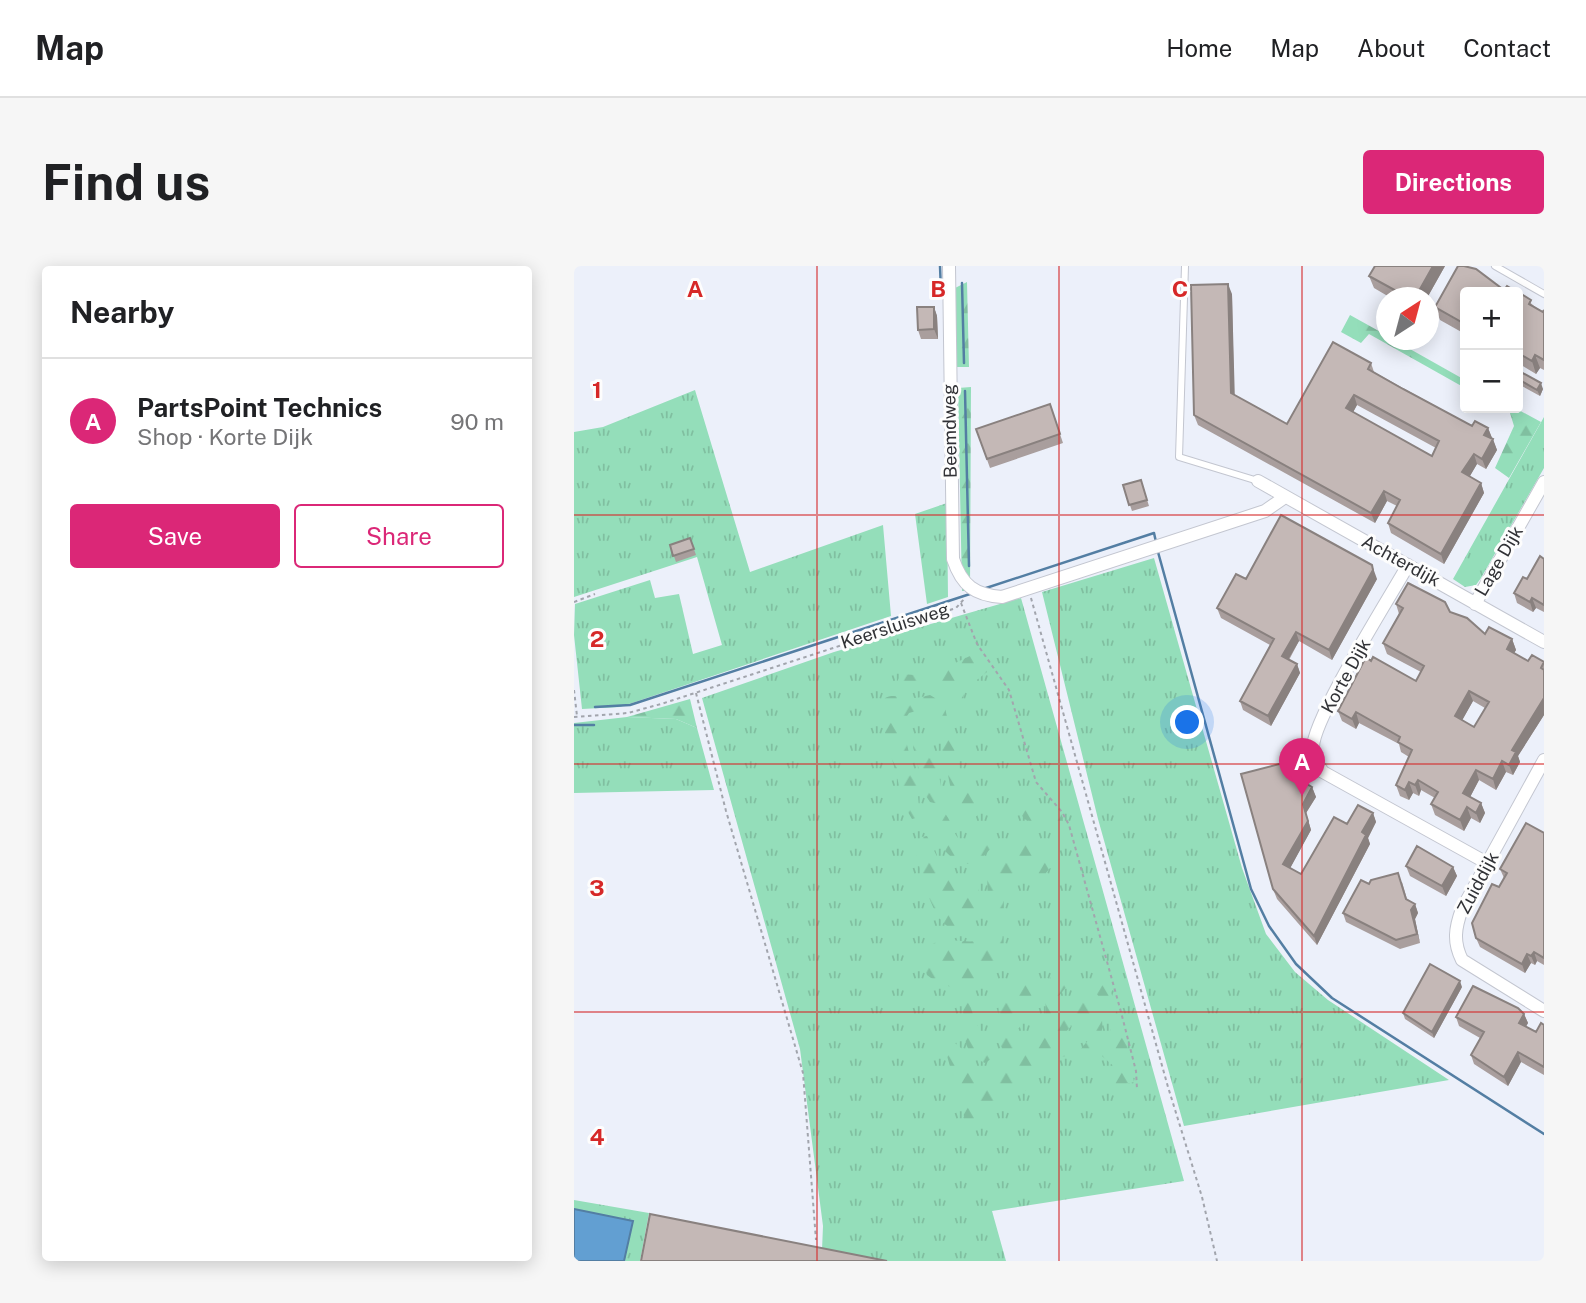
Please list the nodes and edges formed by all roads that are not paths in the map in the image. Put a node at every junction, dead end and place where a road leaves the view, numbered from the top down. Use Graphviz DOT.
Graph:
graph roads {
  1 [pos="949,266"];
  2 [pos="1185,266"];
  3 [pos="1495,266"];
  4 [pos="1544,294"];
  5 [pos="1258,481"];
  6 [pos="1544,482"];
  7 [pos="1285,497"];
  8 [pos="1408,565"];
  9 [pos="1475,604"];
  10 [pos="1544,642"];
  11 [pos="1544,761"];
  12 [pos="1488,863"];
  13 [pos="1544,1011"];
  1 -- 7 [label="street, Beemdweg"];
  2 -- 5 [label="lane"];
  3 -- 4 [label="lane"];
  5 -- 7 [label="street, Achterdijk"];
  6 -- 9 [label="street, Lage Dijk"];
  7 -- 8 [label="street, Achterdijk"];
  8 -- 9 [label="street, Achterdijk"];
  8 -- 12 [label="street, Korte Dijk"];
  9 -- 10 [label="street, Achterdijk"];
  11 -- 12 [label="street, Zuiddijk"];
  12 -- 13 [label="street, Zuiddijk"];
}
